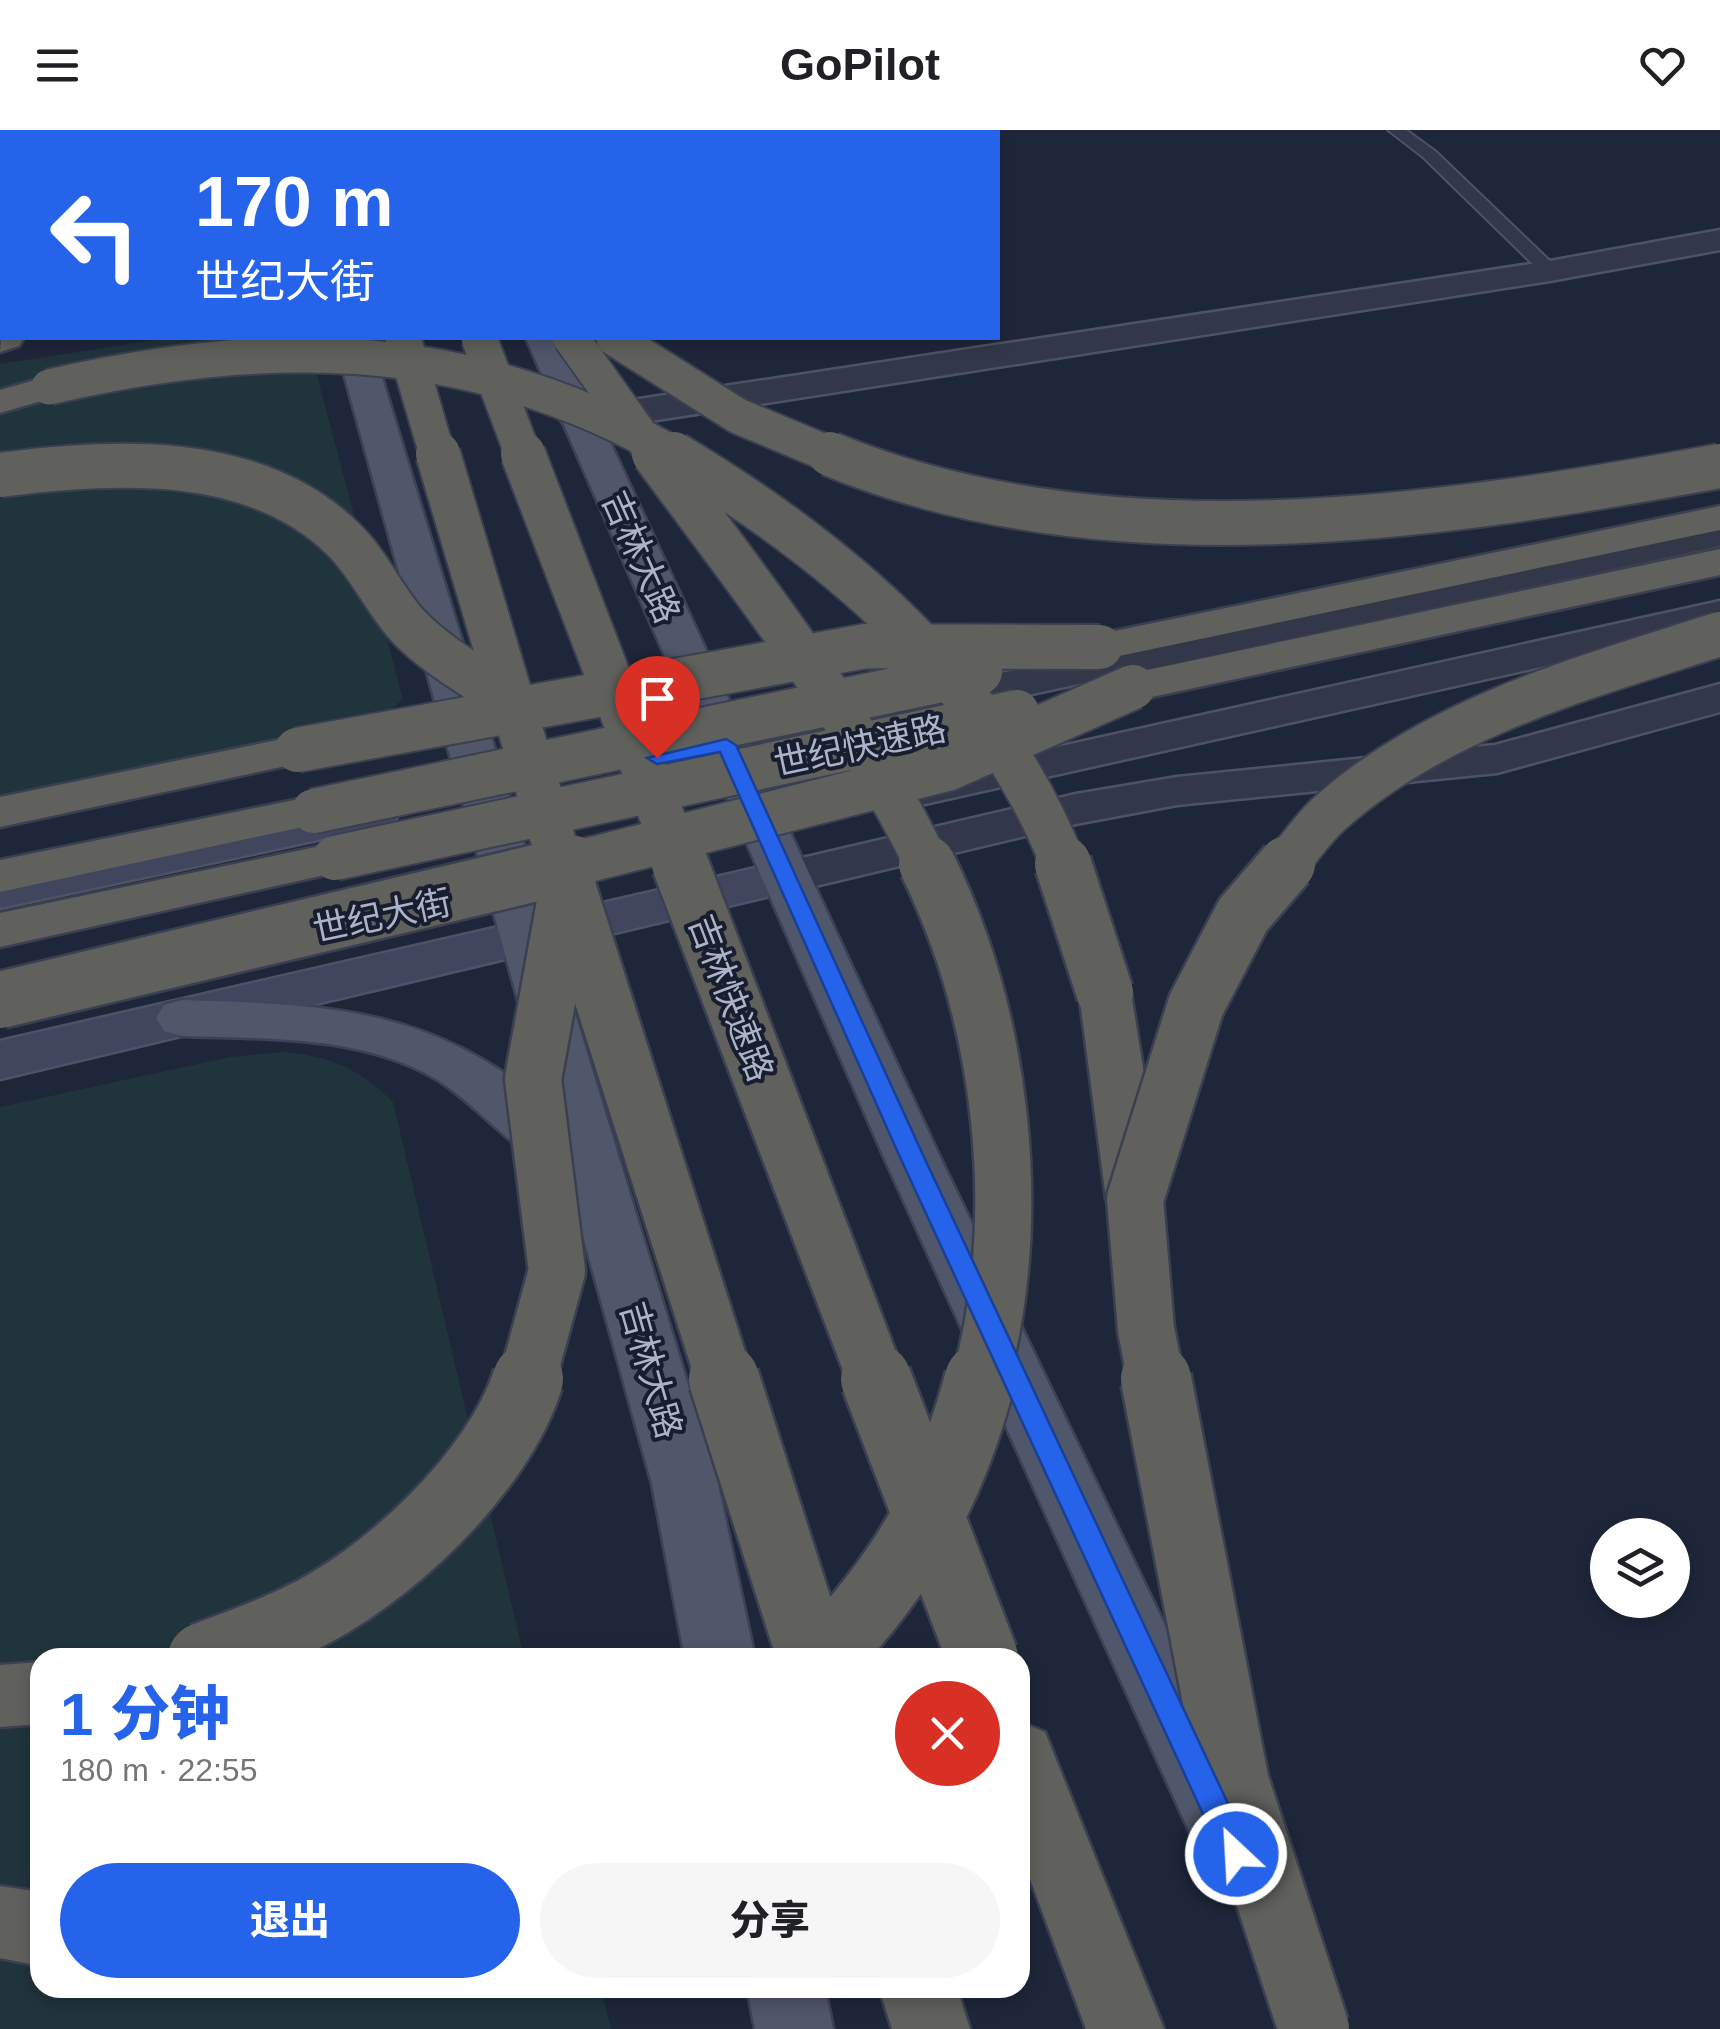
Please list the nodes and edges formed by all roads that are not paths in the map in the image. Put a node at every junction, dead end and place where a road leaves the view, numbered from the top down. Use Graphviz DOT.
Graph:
graph roads {
  1 [pos="1396,130"];
  2 [pos="1720,240"];
  3 [pos="1550,271"];
  4 [pos="353,340"];
  5 [pos="404,340"];
  6 [pos="480,340"];
  7 [pos="545,340"];
  8 [pos="572,340"];
  9 [pos="617,340"];
  10 [pos="0,402"];
  11 [pos="580,420"];
  12 [pos="1720,466"];
  13 [pos="0,475"];
  14 [pos="1720,518"];
  15 [pos="1720,534"];
  16 [pos="1720,562"];
  17 [pos="1720,614"];
  18 [pos="1720,634"];
  19 [pos="1100,647"];
  20 [pos="1133,688"];
  21 [pos="1720,698"];
  22 [pos="512,702"];
  23 [pos="726,745"];
  24 [pos="484,791"];
  25 [pos="0,812"];
  26 [pos="762,826"];
  27 [pos="0,876"];
  28 [pos="786,877"];
  29 [pos="0,892"];
  30 [pos="535,905"];
  31 [pos="0,930"];
  32 [pos="0,997"];
  33 [pos="183,1018"];
  34 [pos="0,1060"];
  35 [pos="594,1176"];
  36 [pos="1135,1200"];
  37 [pos="228,1648"];
  38 [pos="718,1648"];
  39 [pos="809,1648"];
  40 [pos="831,1648"];
  41 [pos="979,1648"];
  42 [pos="30,1694"];
  43 [pos="0,1696"];
  44 [pos="1030,1781"];
  45 [pos="0,1922"];
  46 [pos="30,1926"];
  47 [pos="788,1998"];
  48 [pos="921,1998"];
  49 [pos="794,2029"];
  50 [pos="931,2029"];
  51 [pos="1124,2029"];
  52 [pos="1316,2029"];
  1 -- 3 [label="lane"];
  2 -- 3 [label="street"];
  3 -- 11 [label="street"];
  4 -- 24 [label="main road, 吉林大路"];
  5 -- 22 [label="highway, bridge"];
  6 -- 41 [label="highway, 吉林快速路, bridge"];
  7 -- 11 [label="main road, 吉林大路"];
  8 -- 40 [label="highway, bridge"];
  9 -- 12 [label="highway, bridge"];
  10 -- 36 [label="highway, bridge"];
  11 -- 23 [label="main road, 吉林大路"];
  13 -- 22 [label="highway, bridge"];
  14 -- 19 [label="highway, 世纪快速路"];
  15 -- 23 [label="street"];
  16 -- 20 [label="highway, 世纪快速路"];
  17 -- 26 [label="street"];
  18 -- 36 [label="highway, bridge"];
  19 -- 25 [label="highway, bridge"];
  19 -- 27 [label="highway, 世纪快速路, bridge"];
  20 -- 31 [label="highway, 世纪快速路, bridge"];
  20 -- 32 [label="highway, bridge"];
  21 -- 28 [label="street"];
  22 -- 30 [label="highway, bridge"];
  23 -- 24 [label="main road"];
  23 -- 26 [label="main road, 吉林大路"];
  24 -- 29 [label="main road"];
  24 -- 30 [label="main road, 吉林大路"];
  26 -- 28 [label="main road, 吉林大路"];
  26 -- 30 [label="main road, 世纪大街"];
  28 -- 30 [label="main road"];
  28 -- 52 [label="main road, 吉林大路"];
  30 -- 32 [label="main road, 世纪大街"];
  30 -- 33 [label="main road"];
  30 -- 35 [label="main road, 吉林大路"];
  30 -- 37 [label="highway, bridge"];
  30 -- 39 [label="highway, bridge"];
  33 -- 34 [label="main road"];
  33 -- 35 [label="main road"];
  35 -- 38 [label="main road, 吉林大路"];
  36 -- 52 [label="highway, bridge"];
  42 -- 43 [label="highway"];
  44 -- 51 [label="highway"];
  45 -- 46 [label="highway"];
  47 -- 49 [label="main road"];
  48 -- 50 [label="highway"];
}
